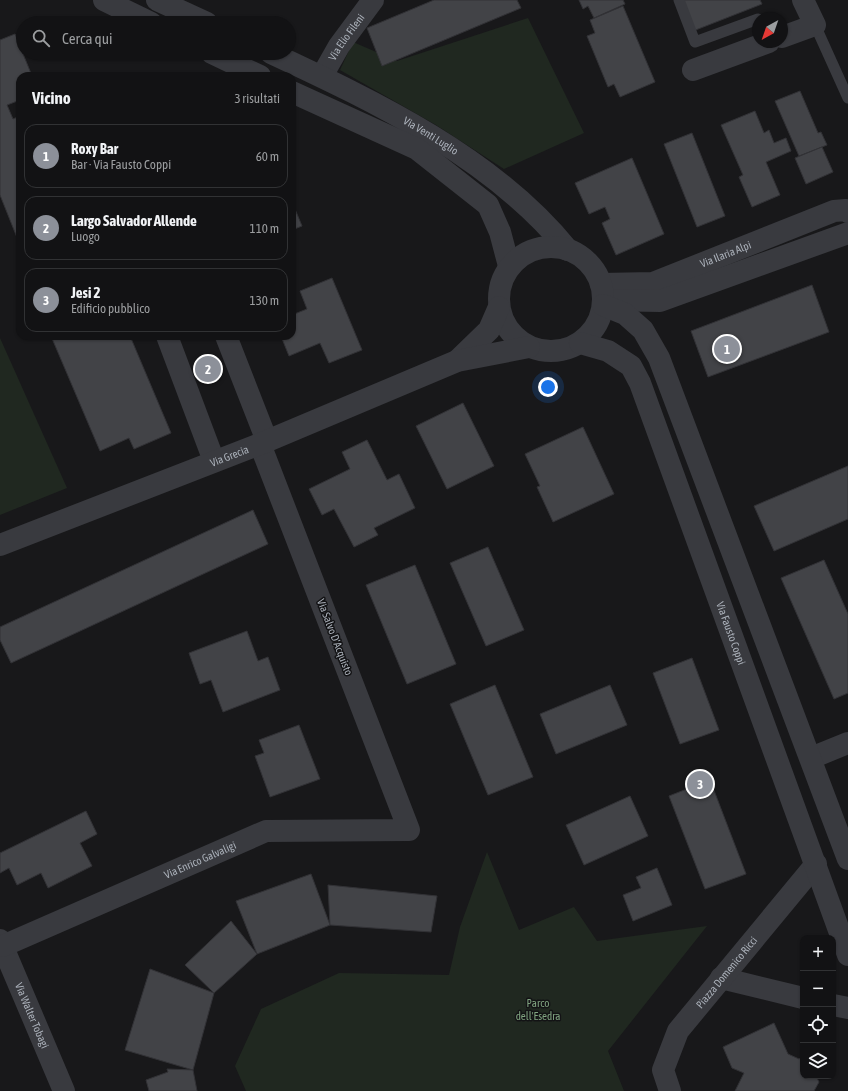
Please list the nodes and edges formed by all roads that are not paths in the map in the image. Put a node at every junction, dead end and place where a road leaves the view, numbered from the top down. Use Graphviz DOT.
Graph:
graph roads {
  1 [pos="104,0"];
  2 [pos="157,0"];
  3 [pos="373,0"];
  4 [pos="679,0"];
  5 [pos="803,0"];
  6 [pos="137,16"];
  7 [pos="192,16"];
  8 [pos="752,21"];
  9 [pos="815,25"];
  10 [pos="788,35"];
  11 [pos="753,48"];
  12 [pos="227,60"];
  13 [pos="287,60"];
  14 [pos="693,70"];
  15 [pos="252,72"];
  16 [pos="322,76"];
  17 [pos="296,94"];
  18 [pos="848,98"];
  19 [pos="848,212"];
  20 [pos="848,233"];
  21 [pos="568,250"];
  22 [pos="509,266"];
  23 [pos="602,296"];
  24 [pos="499,307"];
  25 [pos="168,340"];
  26 [pos="227,340"];
  27 [pos="580,343"];
  28 [pos="528,347"];
  29 [pos="457,360"];
  30 [pos="263,442"];
  31 [pos="214,462"];
  32 [pos="0,545"];
  33 [pos="848,743"];
  34 [pos="811,758"];
  35 [pos="409,830"];
  36 [pos="848,859"];
  37 [pos="816,864"];
  38 [pos="2,943"];
  39 [pos="848,955"];
  40 [pos="721,978"];
  41 [pos="800,997"];
  42 [pos="836,1006"];
  43 [pos="848,1008"];
  44 [pos="64,1091"];
  45 [pos="670,1091"];
  1 -- 6 [label="street"];
  2 -- 7 [label="street"];
  3 -- 16 [label="street, Via Elio Fileni"];
  4 -- 8 [label="lane"];
  5 -- 9 [label="street"];
  9 -- 10 [label="street"];
  9 -- 18 [label="lane"];
  11 -- 14 [label="street"];
  12 -- 15 [label="street"];
  13 -- 16 [label="street, Via Venti Luglio"];
  16 -- 21 [label="street, Via Venti Luglio"];
  17 -- 22 [label="street, Via Venti Luglio"];
  19 -- 23 [label="street, Via Ilaria Alpi"];
  20 -- 23 [label="street, Via Ilaria Alpi"];
  21 -- 22 [label="street"];
  21 -- 23 [label="street"];
  22 -- 24 [label="street"];
  23 -- 27 [label="street"];
  23 -- 34 [label="street"];
  24 -- 28 [label="street"];
  24 -- 29 [label="street, Via Grecia"];
  25 -- 31 [label="street"];
  26 -- 30 [label="street, Via Salvo D'Acquisto"];
  27 -- 28 [label="street"];
  27 -- 37 [label="street, Via Fausto Coppi"];
  28 -- 29 [label="street, Via Grecia"];
  29 -- 30 [label="street, Via Grecia"];
  30 -- 31 [label="street, Via Grecia"];
  30 -- 35 [label="street, Via Salvo D'Acquisto"];
  31 -- 32 [label="street, Via Grecia"];
  33 -- 34 [label="street"];
  34 -- 36 [label="street"];
  35 -- 38 [label="street, Via Enrico Galvaligi"];
  37 -- 39 [label="street, Via Fausto Coppi"];
  37 -- 40 [label="street, Piazza Domenico Ricci"];
  38 -- 44 [label="street, Via Walter Tobagi"];
  40 -- 41 [label="street"];
  40 -- 45 [label="street, Piazza Domenico Ricci"];
  42 -- 43 [label="street"];
}
